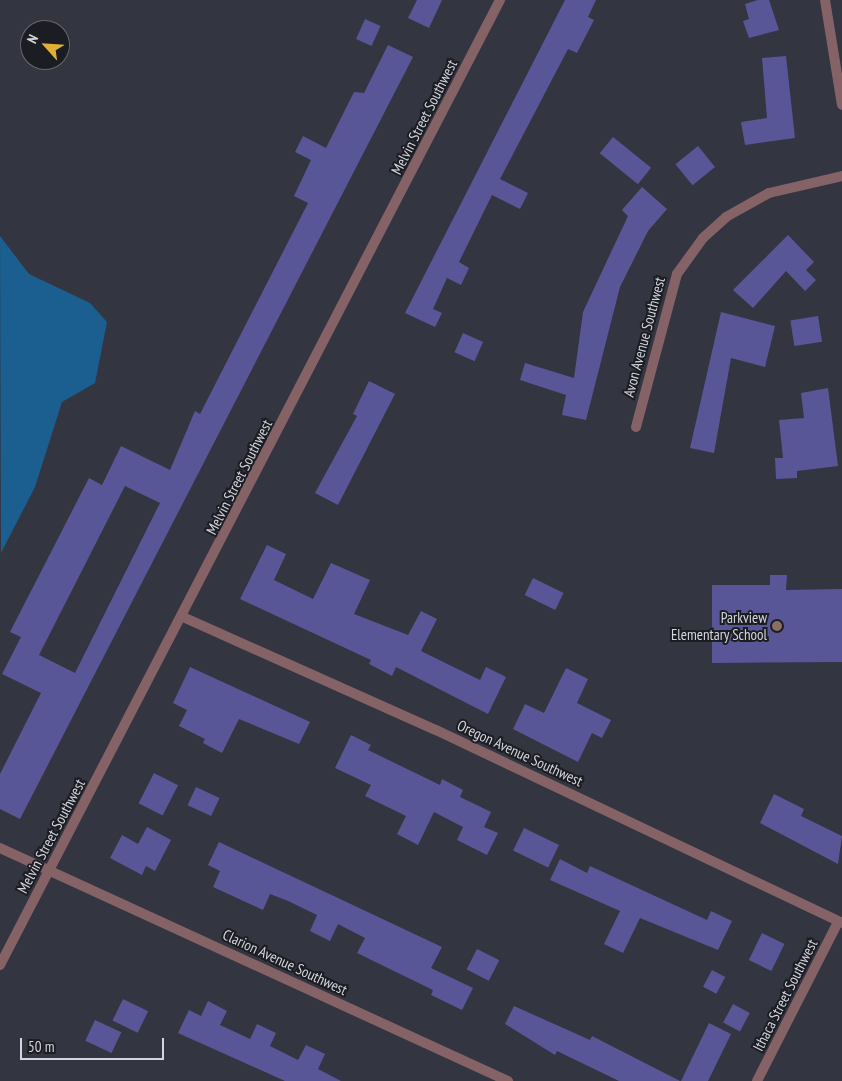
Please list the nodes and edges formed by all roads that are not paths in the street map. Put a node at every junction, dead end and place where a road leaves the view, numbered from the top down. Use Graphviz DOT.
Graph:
graph roads {
  1 [pos="500,0"];
  2 [pos="825,0"];
  3 [pos="842,105"];
  4 [pos="842,176"];
  5 [pos="636,427"];
  6 [pos="183,616"];
  7 [pos="0,848"];
  8 [pos="50,870"];
  9 [pos="840,922"];
  10 [pos="0,965"];
  11 [pos="508,1081"];
  12 [pos="757,1081"];
  1 -- 6 [label="street, Melvin Street Southwest"];
  2 -- 3 [label="street"];
  4 -- 5 [label="street, Avon Avenue Southwest"];
  6 -- 8 [label="street, Melvin Street Southwest"];
  6 -- 9 [label="street, Oregon Avenue Southwest"];
  7 -- 8 [label="street, Clarion Avenue Southwest"];
  8 -- 10 [label="street, Melvin Street Southwest"];
  8 -- 11 [label="street, Clarion Avenue Southwest"];
  9 -- 12 [label="street, Ithaca Street Southwest"];
}
